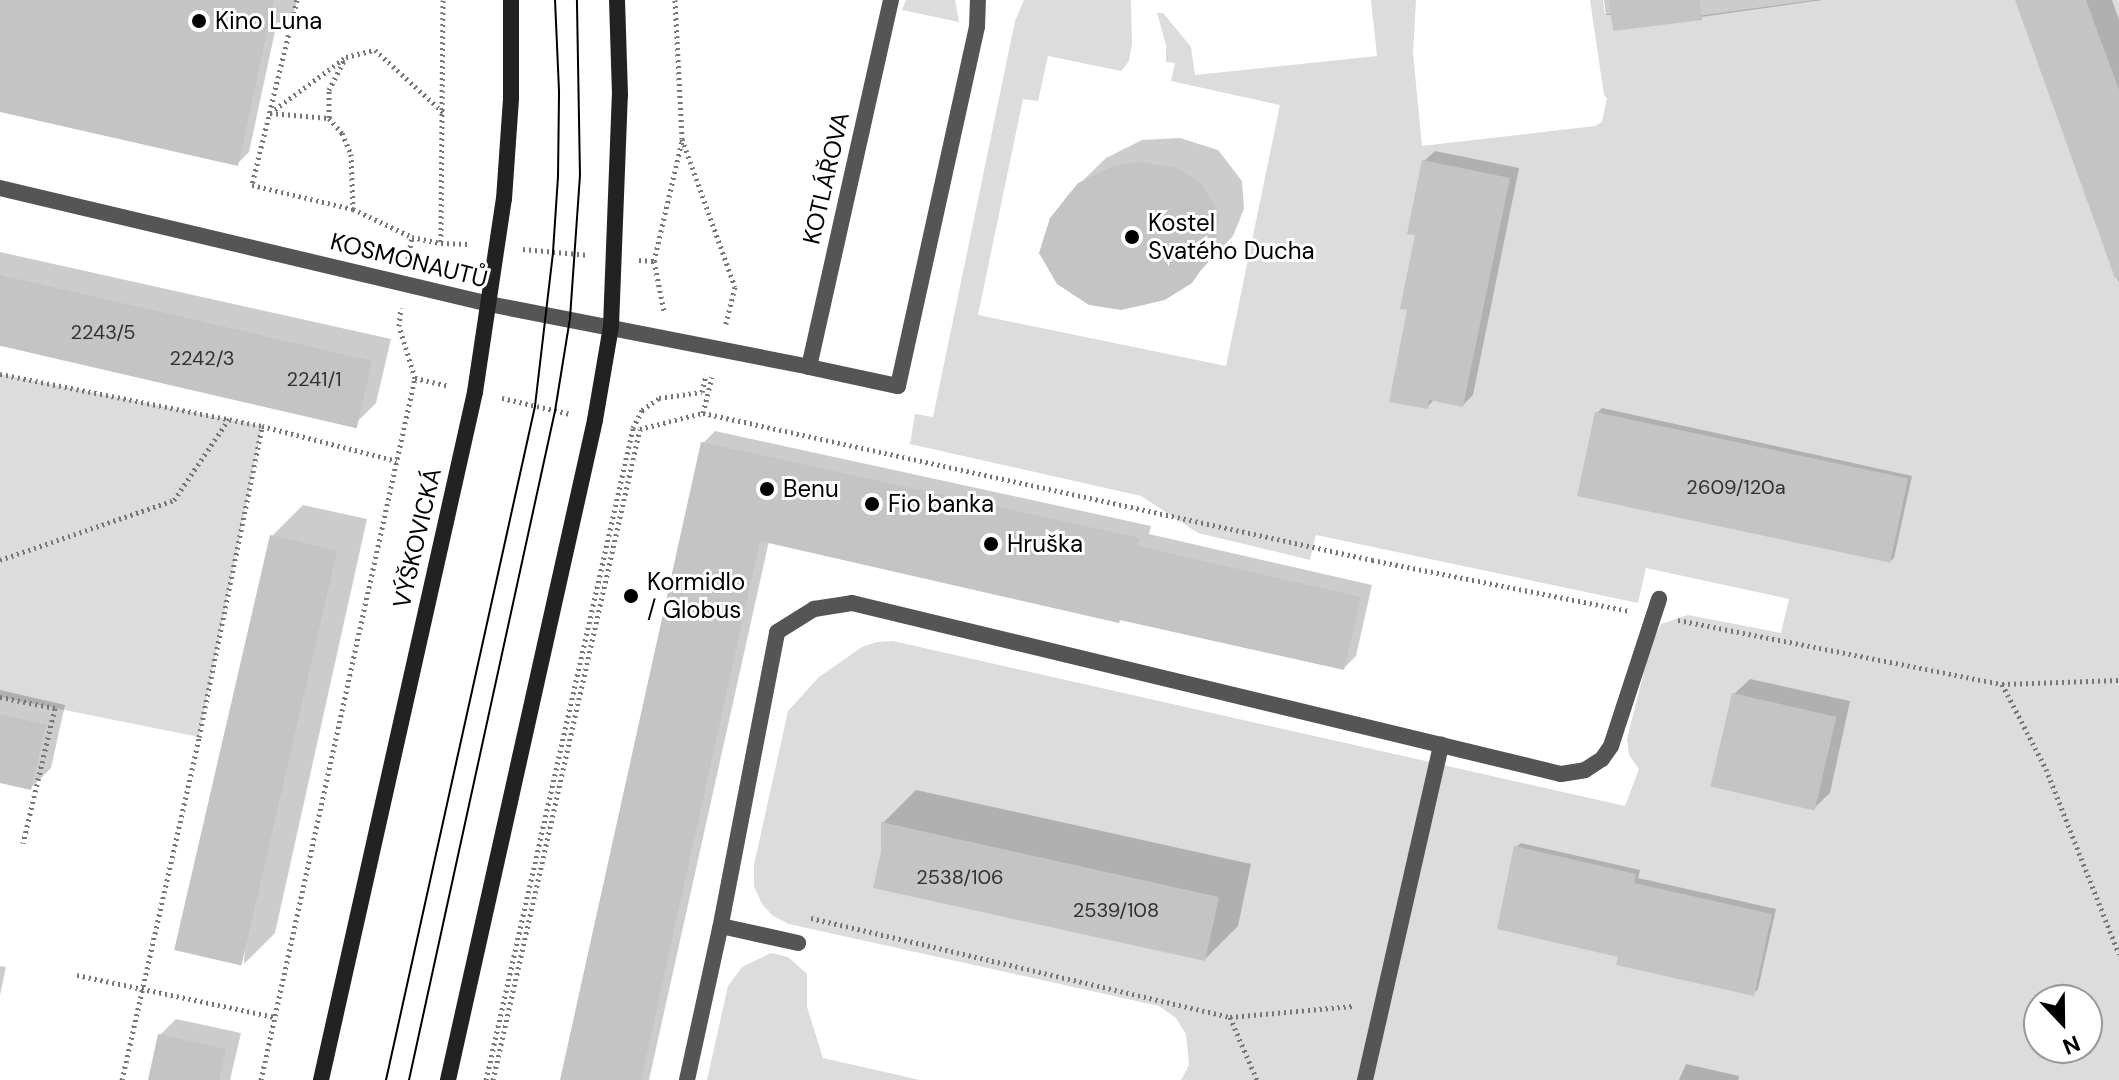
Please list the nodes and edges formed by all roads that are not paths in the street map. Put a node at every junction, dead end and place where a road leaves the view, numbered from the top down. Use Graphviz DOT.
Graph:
graph roads {
  1 [pos="511,0"];
  2 [pos="617,0"];
  3 [pos="891,0"];
  4 [pos="978,0"];
  5 [pos="0,188"];
  6 [pos="489,304"];
  7 [pos="611,326"];
  8 [pos="809,367"];
  9 [pos="1659,599"];
  10 [pos="1441,745"];
  11 [pos="721,926"];
  12 [pos="798,943"];
  13 [pos="321,1080"];
  14 [pos="448,1080"];
  15 [pos="687,1080"];
  16 [pos="1365,1080"];
  1 -- 6 [label="street, VÝŠKOVICKÁ"];
  2 -- 7 [label="street"];
  3 -- 8 [label="street, KOTLÁŘOVA"];
  4 -- 8 [label="street, KOSMONAUTŮ"];
  5 -- 6 [label="street, KOSMONAUTŮ"];
  6 -- 7 [label="street, KOSMONAUTŮ"];
  6 -- 13 [label="street, VÝŠKOVICKÁ"];
  7 -- 8 [label="street, KOSMONAUTŮ"];
  7 -- 14 [label="street"];
  9 -- 10 [label="street"];
  10 -- 11 [label="street"];
  10 -- 16 [label="street"];
  11 -- 12 [label="street"];
  11 -- 15 [label="street"];
}
